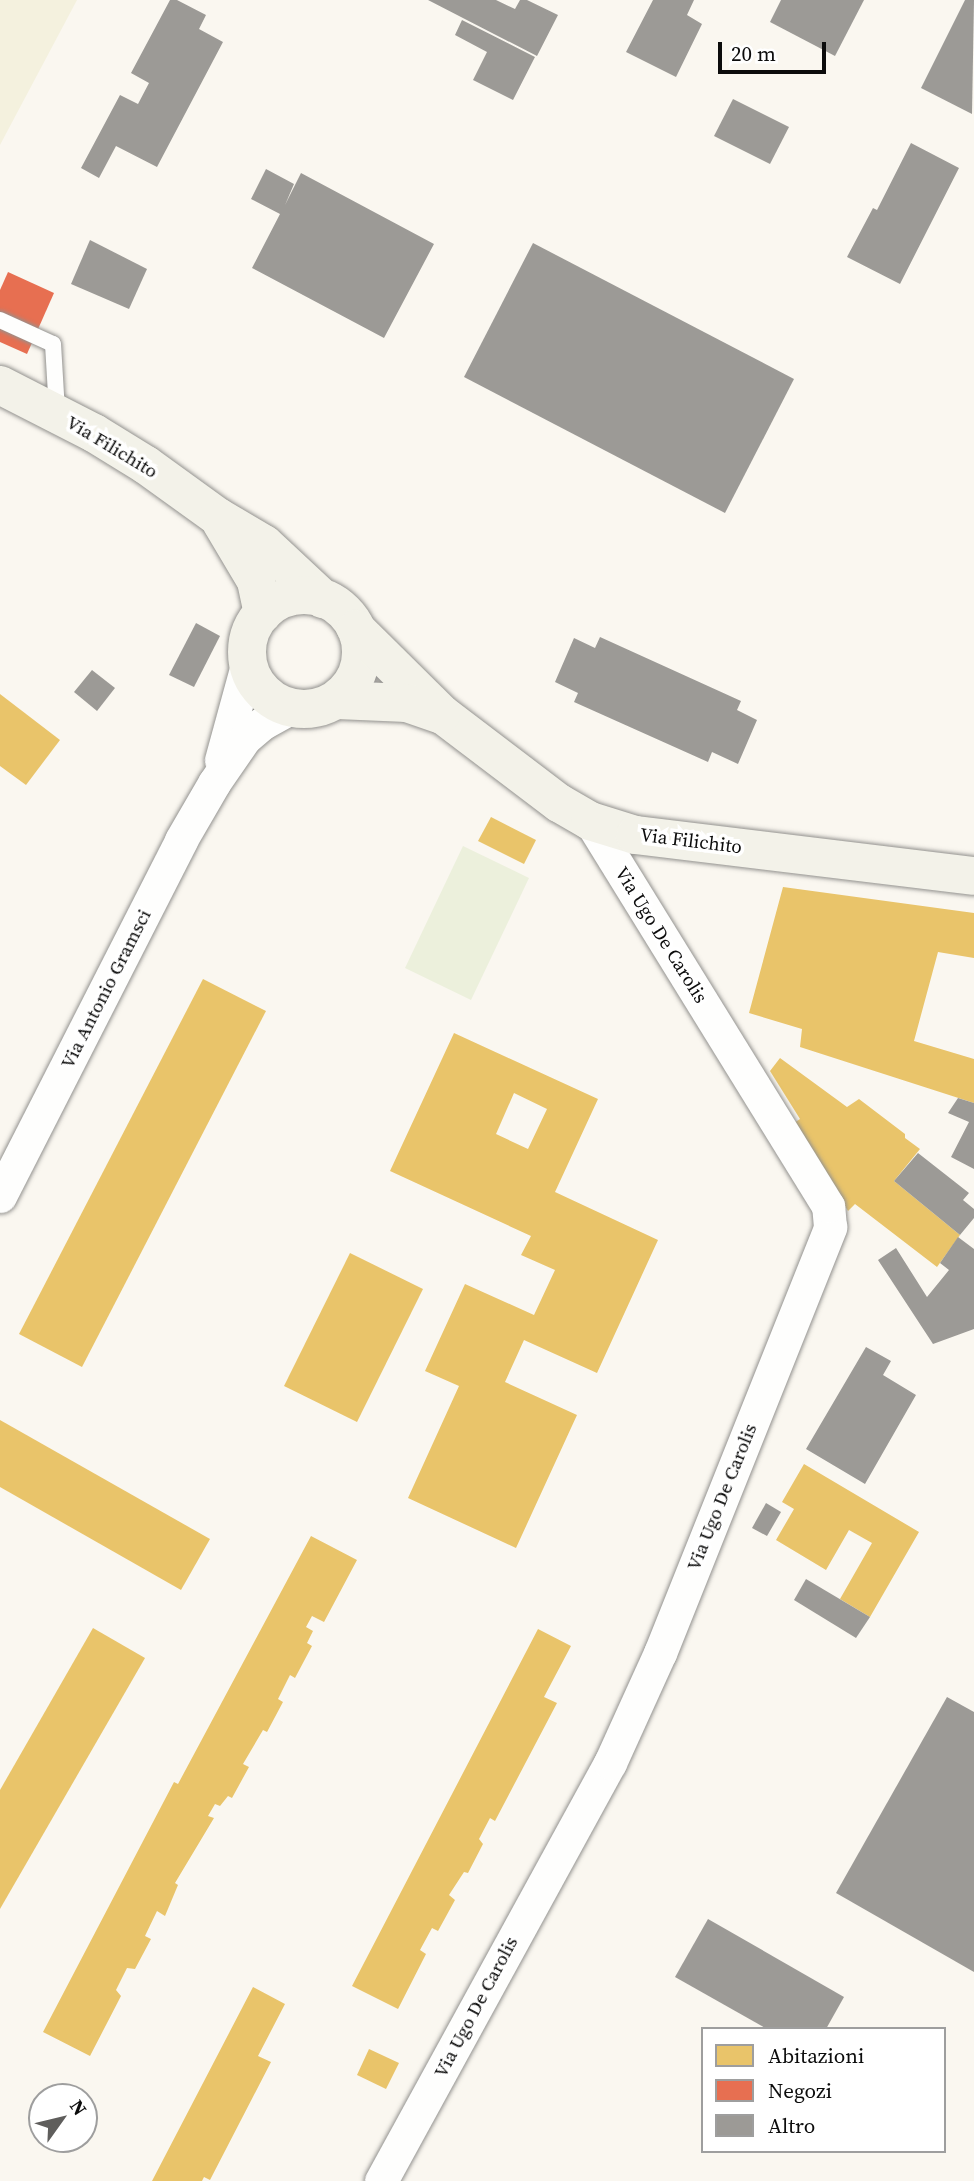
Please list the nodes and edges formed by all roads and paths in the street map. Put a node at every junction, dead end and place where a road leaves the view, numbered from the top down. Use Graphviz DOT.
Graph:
graph roads {
  1 [pos="0,320"];
  2 [pos="0,385"];
  3 [pos="58,415"];
  4 [pos="218,517"];
  5 [pos="323,599"];
  6 [pos="263,613"];
  7 [pos="356,629"];
  8 [pos="248,661"];
  9 [pos="337,700"];
  10 [pos="290,708"];
  11 [pos="443,715"];
  12 [pos="214,783"];
  13 [pos="590,821"];
  14 [pos="974,876"];
  15 [pos="0,1196"];
  16 [pos="381,2181"];
  1 -- 3 [label="lane"];
  2 -- 3 [label="street, Via Filichito"];
  3 -- 4 [label="street, Via Filichito"];
  4 -- 5 [label="street, Via Filichito"];
  4 -- 6 [label="street, Via Filichito"];
  5 -- 6 [label="street"];
  5 -- 7 [label="street"];
  6 -- 8 [label="street"];
  7 -- 9 [label="street"];
  7 -- 11 [label="street, Via Filichito"];
  8 -- 10 [label="street"];
  8 -- 12 [label="street, Via Antonio Gramsci"];
  9 -- 10 [label="street"];
  9 -- 11 [label="street, Via Filichito"];
  10 -- 12 [label="street, Via Antonio Gramsci"];
  11 -- 13 [label="street, Via Filichito"];
  12 -- 15 [label="street, Via Antonio Gramsci"];
  13 -- 14 [label="street, Via Filichito"];
  13 -- 16 [label="street, Via Ugo De Carolis"];
}
